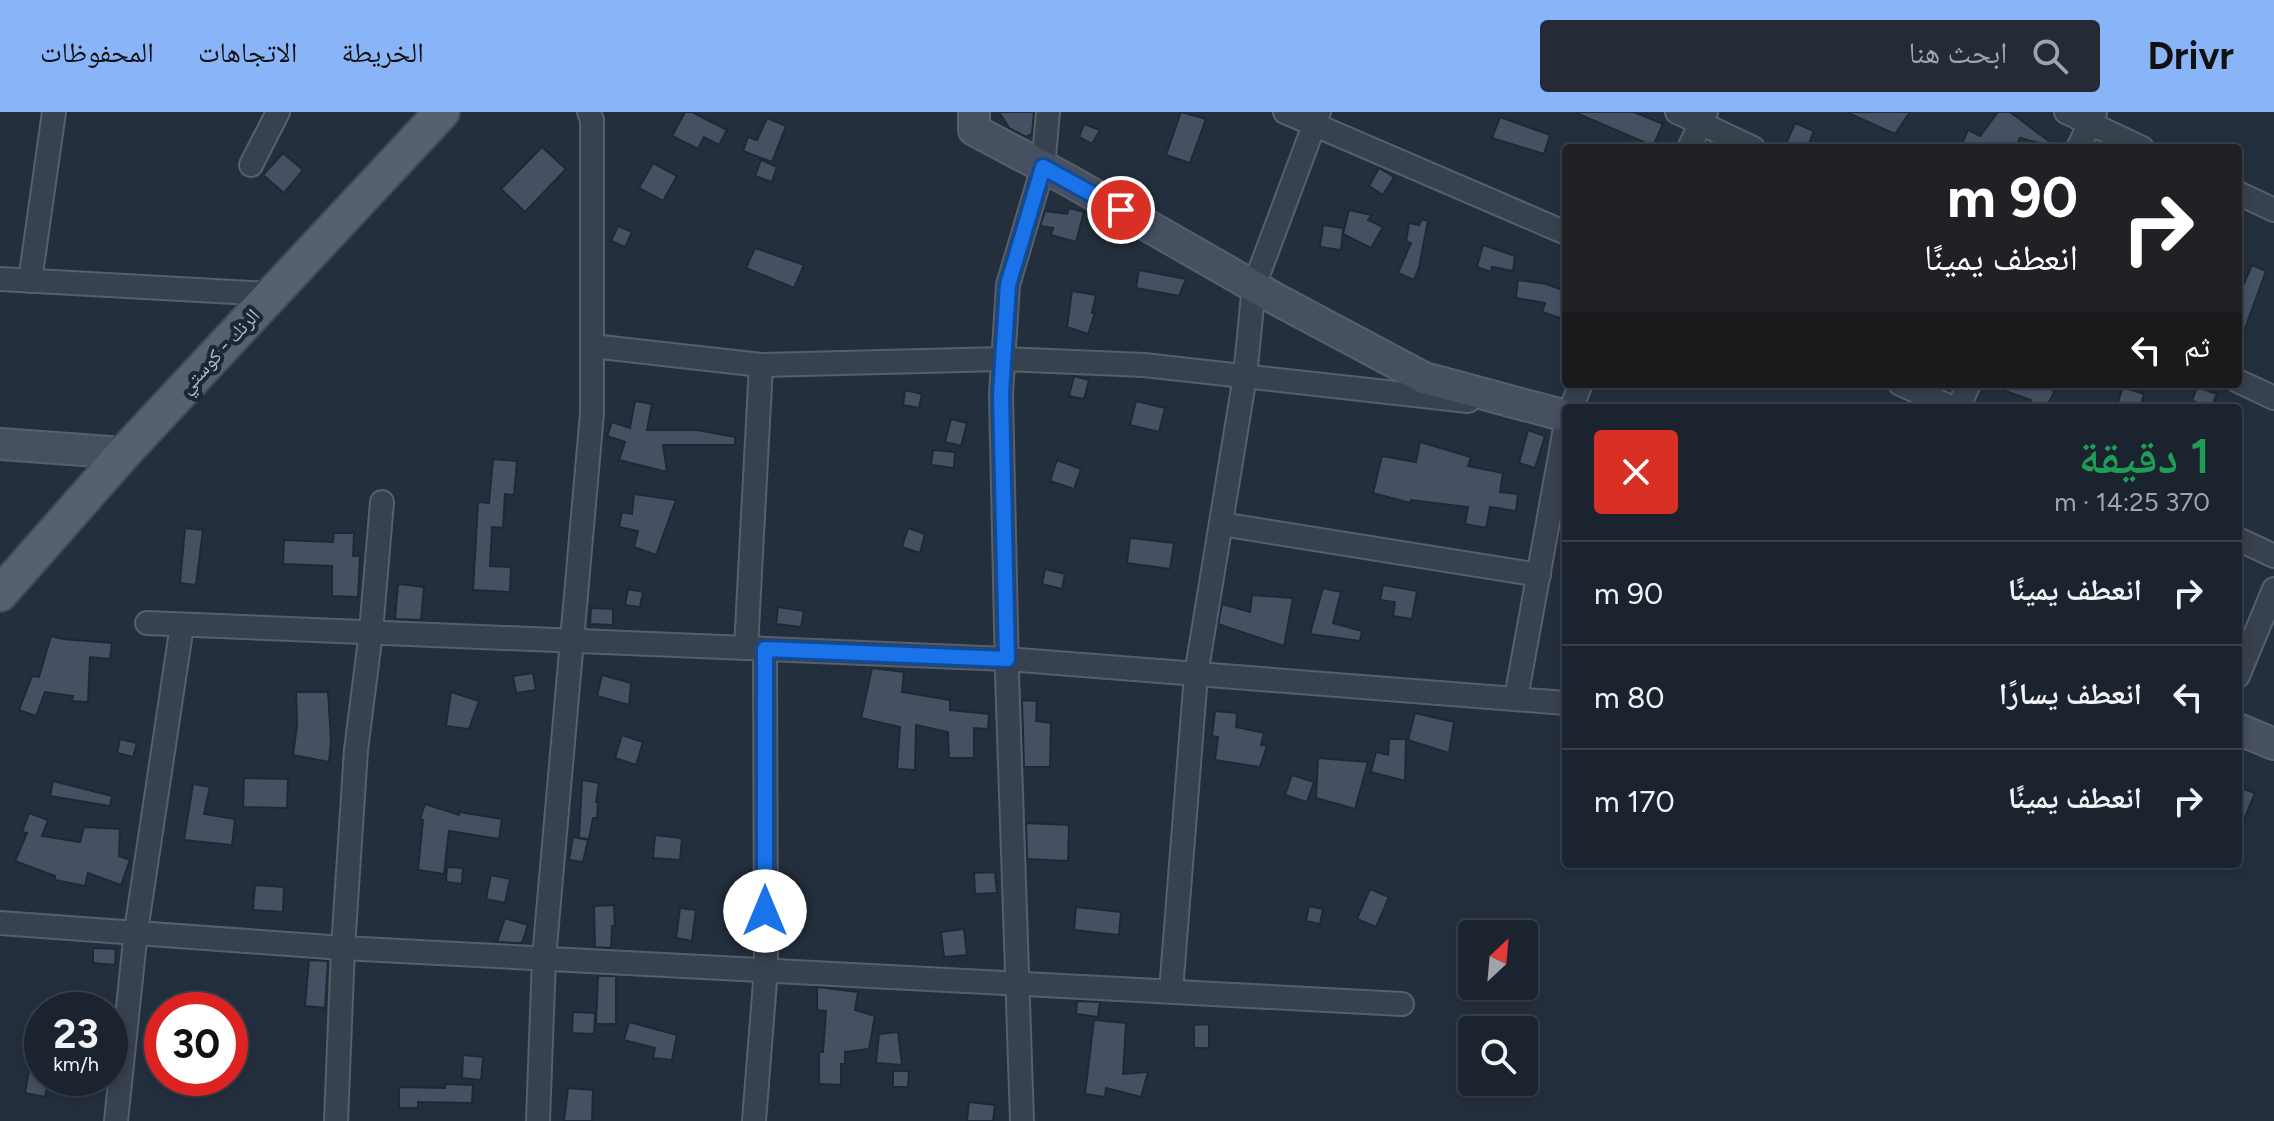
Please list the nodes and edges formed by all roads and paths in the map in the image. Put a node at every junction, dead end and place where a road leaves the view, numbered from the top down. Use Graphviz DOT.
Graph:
graph roads {
  1 [pos="54,112"];
  2 [pos="278,112"];
  3 [pos="442,112"];
  4 [pos="589,112"];
  5 [pos="974,112"];
  6 [pos="1048,112"];
  7 [pos="1285,112"];
  8 [pos="1677,112"];
  9 [pos="2066,112"];
  10 [pos="1703,117"];
  11 [pos="1316,118"];
  12 [pos="2092,118"];
  13 [pos="1691,144"];
  14 [pos="1747,144"];
  15 [pos="2080,144"];
  16 [pos="2135,144"];
  17 [pos="251,165"];
  18 [pos="1043,167"];
  19 [pos="2242,195"];
  20 [pos="2274,210"];
  21 [pos="1562,231"];
  22 [pos="0,279"];
  23 [pos="30,281"];
  24 [pos="1254,286"];
  25 [pos="271,294"];
  26 [pos="592,346"];
  27 [pos="1003,359"];
  28 [pos="761,365"];
  29 [pos="1245,376"];
  30 [pos="2242,383"];
  31 [pos="1909,388"];
  32 [pos="2274,398"];
  33 [pos="1946,404"];
  34 [pos="1533,408"];
  35 [pos="1562,415"];
  36 [pos="0,444"];
  37 [pos="1562,446"];
  38 [pos="124,453"];
  39 [pos="382,502"];
  40 [pos="1221,524"];
  41 [pos="2242,541"];
  42 [pos="2274,556"];
  43 [pos="1539,575"];
  44 [pos="2274,589"];
  45 [pos="0,594"];
  46 [pos="147,623"];
  47 [pos="182,625"];
  48 [pos="371,632"];
  49 [pos="572,641"];
  50 [pos="756,648"];
  51 [pos="1007,659"];
  52 [pos="2242,666"];
  53 [pos="1196,675"];
  54 [pos="1516,698"];
  55 [pos="1562,703"];
  56 [pos="2242,731"];
  57 [pos="2274,744"];
  58 [pos="0,923"];
  59 [pos="136,931"];
  60 [pos="343,948"];
  61 [pos="544,958"];
  62 [pos="766,969"];
  63 [pos="1017,983"];
  64 [pos="1171,991"];
  65 [pos="1402,1004"];
  66 [pos="116,1121"];
  67 [pos="336,1121"];
  68 [pos="538,1121"];
  69 [pos="754,1121"];
  70 [pos="1022,1121"];
  1 -- 23 [label="street"];
  2 -- 17 [label="street"];
  3 -- 25 [label="main road, الرنك - كوستي"];
  4 -- 26 [label="street"];
  5 -- 18 [label="street"];
  6 -- 18 [label="street"];
  7 -- 11 [label="street"];
  8 -- 10 [label="street"];
  9 -- 12 [label="street"];
  10 -- 13 [label="street"];
  10 -- 14 [label="street"];
  11 -- 21 [label="street"];
  11 -- 24 [label="street"];
  12 -- 15 [label="street"];
  12 -- 16 [label="street"];
  18 -- 24 [label="street"];
  18 -- 27 [label="street"];
  19 -- 20 [label="street"];
  22 -- 23 [label="street"];
  23 -- 25 [label="street"];
  24 -- 29 [label="street"];
  24 -- 34 [label="street"];
  25 -- 38 [label="main road, الرنك - كوستي"];
  26 -- 28 [label="street"];
  26 -- 49 [label="street"];
  27 -- 28 [label="street"];
  27 -- 29 [label="street"];
  27 -- 51 [label="street"];
  28 -- 50 [label="street"];
  29 -- 34 [label="street"];
  29 -- 40 [label="street"];
  30 -- 32 [label="street"];
  31 -- 33 [label="street"];
  34 -- 35 [label="street"];
  36 -- 38 [label="street"];
  37 -- 43 [label="street"];
  38 -- 45 [label="main road, الرنك - كوستي"];
  39 -- 48 [label="street"];
  40 -- 43 [label="street"];
  40 -- 53 [label="street"];
  41 -- 42 [label="street"];
  43 -- 54 [label="street"];
  44 -- 52 [label="street"];
  46 -- 47 [label="street"];
  47 -- 48 [label="street"];
  47 -- 59 [label="street"];
  48 -- 49 [label="street"];
  48 -- 60 [label="street"];
  49 -- 50 [label="street"];
  49 -- 61 [label="street"];
  50 -- 51 [label="street"];
  50 -- 62 [label="street"];
  51 -- 53 [label="street"];
  51 -- 63 [label="street"];
  53 -- 54 [label="street"];
  53 -- 64 [label="street"];
  54 -- 55 [label="street"];
  56 -- 57 [label="street"];
  58 -- 59 [label="street"];
  59 -- 60 [label="street"];
  59 -- 66 [label="street"];
  60 -- 61 [label="street"];
  60 -- 67 [label="street"];
  61 -- 62 [label="street"];
  61 -- 68 [label="street"];
  62 -- 63 [label="street"];
  62 -- 69 [label="street"];
  63 -- 64 [label="street"];
  63 -- 70 [label="street"];
  64 -- 65 [label="street"];
}
